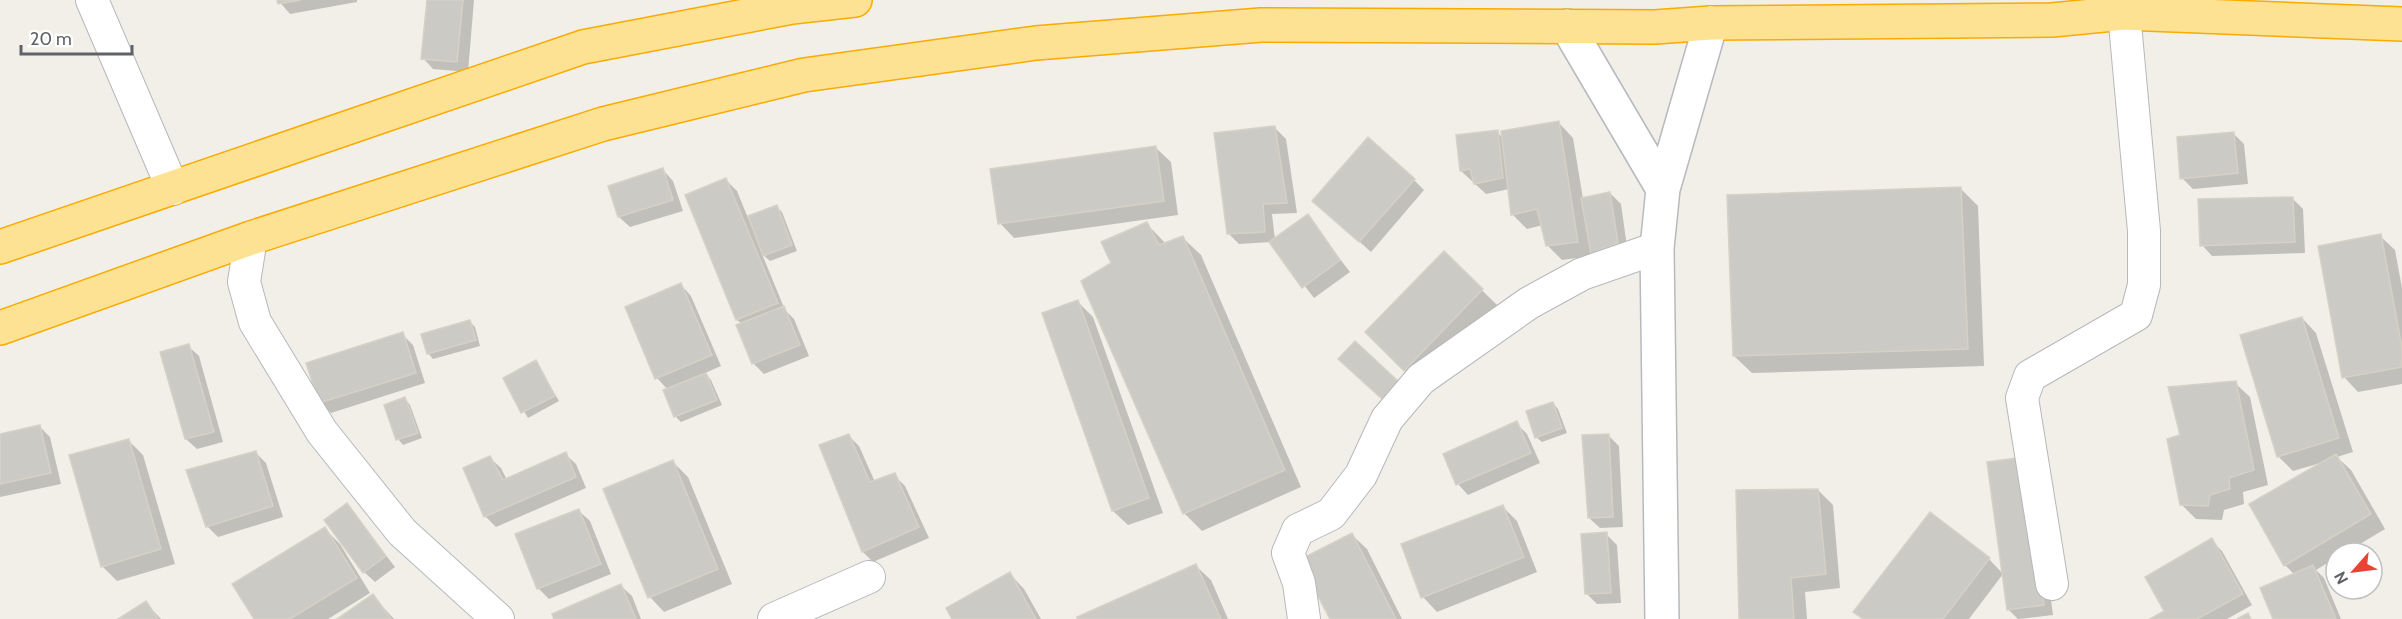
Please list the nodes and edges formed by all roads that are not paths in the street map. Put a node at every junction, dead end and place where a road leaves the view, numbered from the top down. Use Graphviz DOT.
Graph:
graph roads {
  1 [pos="92,0"];
  2 [pos="855,0"];
  3 [pos="2124,13"];
  4 [pos="1711,23"];
  5 [pos="2402,24"];
  6 [pos="1567,26"];
  7 [pos="173,189"];
  8 [pos="1663,189"];
  9 [pos="251,238"];
  10 [pos="0,247"];
  11 [pos="1657,248"];
  12 [pos="0,328"];
  13 [pos="869,577"];
  14 [pos="2052,584"];
  15 [pos="498,619"];
  16 [pos="774,619"];
  17 [pos="1304,619"];
  18 [pos="1662,619"];
  1 -- 7 [label="street"];
  2 -- 7 [label="highway"];
  3 -- 4 [label="highway"];
  3 -- 5 [label="highway"];
  3 -- 14 [label="street"];
  4 -- 6 [label="highway"];
  4 -- 8 [label="street"];
  6 -- 8 [label="street"];
  6 -- 9 [label="highway"];
  7 -- 10 [label="highway"];
  8 -- 11 [label="street"];
  9 -- 12 [label="highway"];
  9 -- 15 [label="street"];
  11 -- 17 [label="street"];
  11 -- 18 [label="street"];
  13 -- 16 [label="street"];
}
